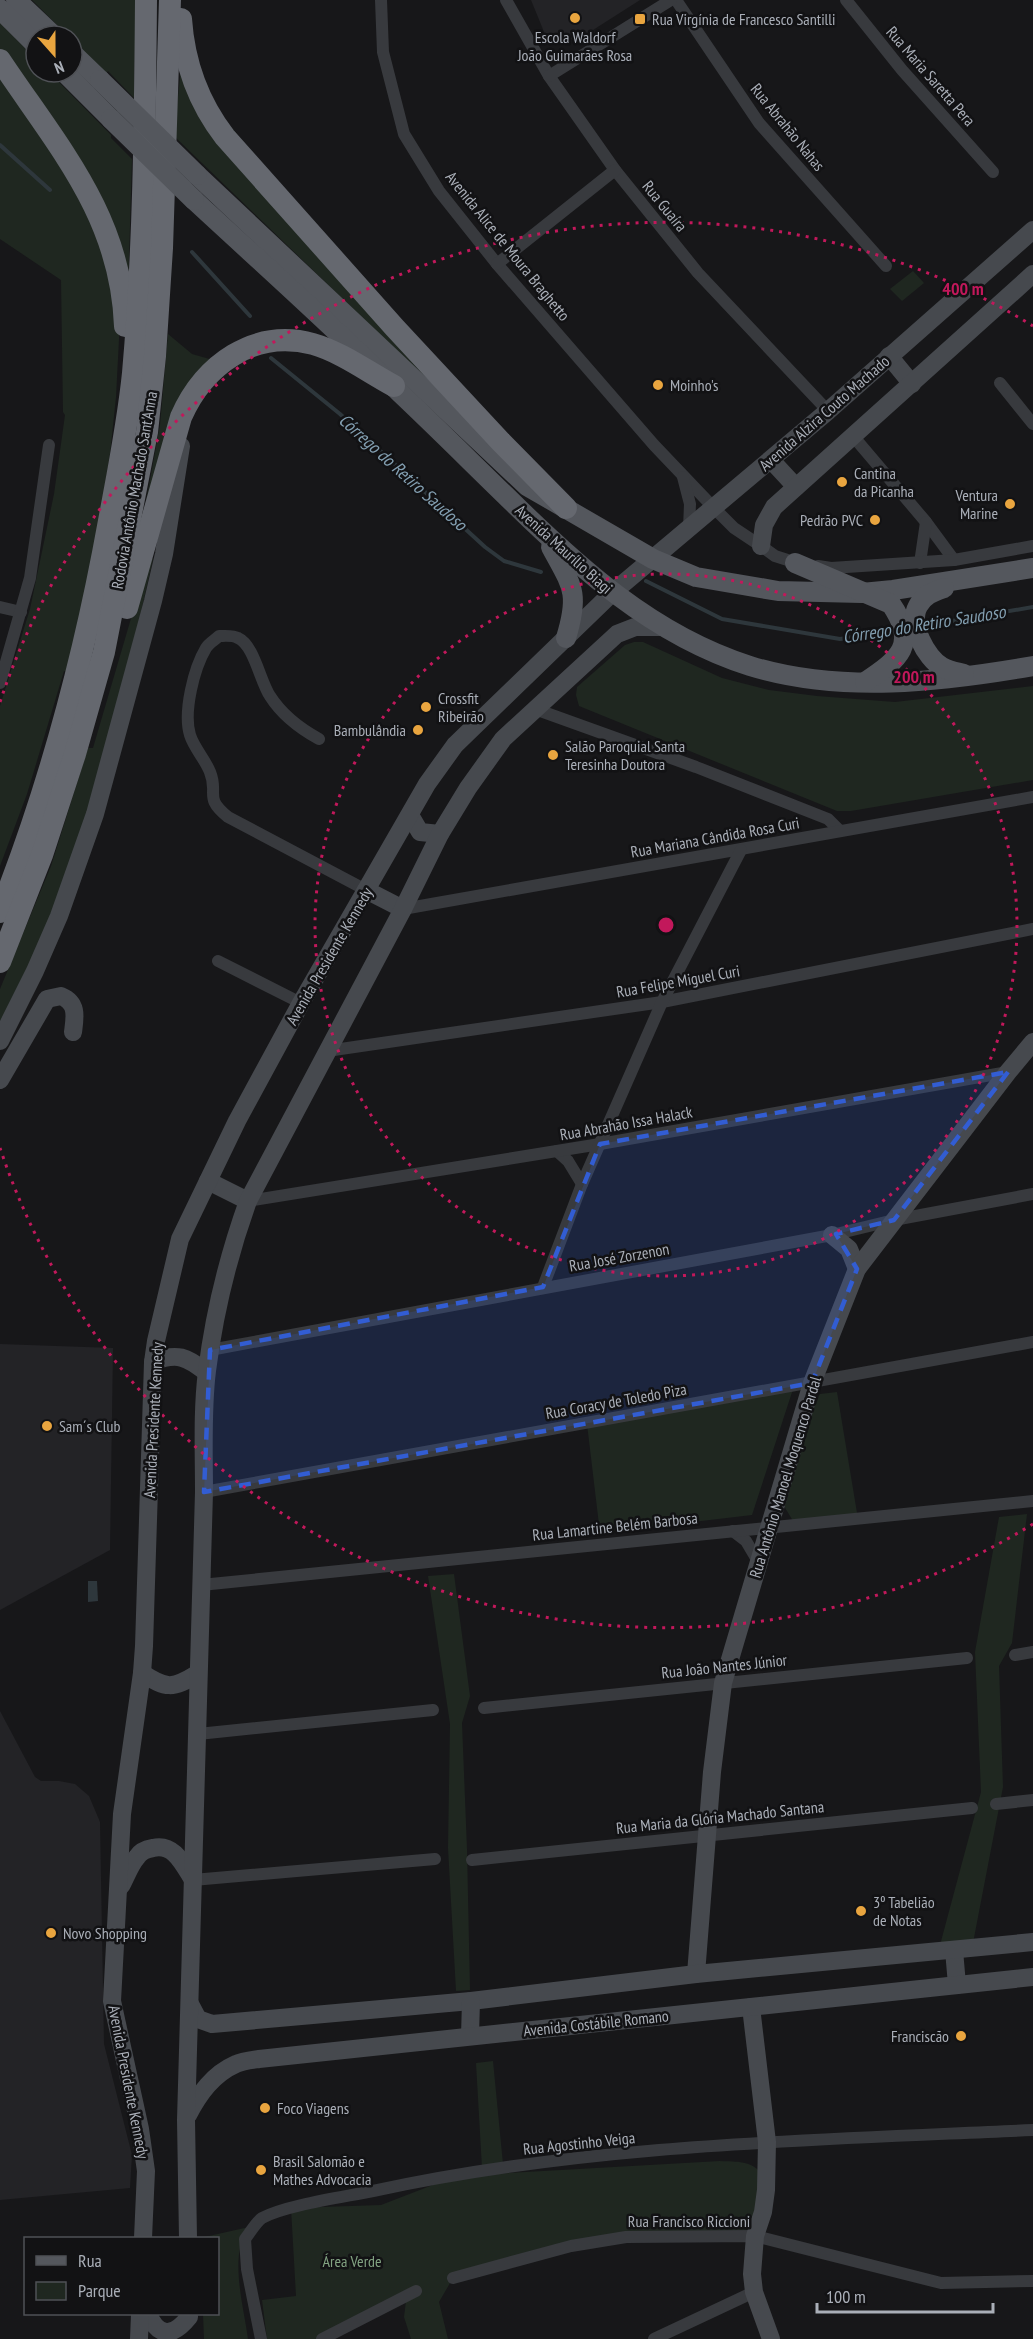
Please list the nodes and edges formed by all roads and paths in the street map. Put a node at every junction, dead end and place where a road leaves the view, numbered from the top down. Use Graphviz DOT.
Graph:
graph roads {
  1 [pos="16,0"];
  2 [pos="146,0"];
  3 [pos="170,0"];
  4 [pos="181,0"];
  5 [pos="381,0"];
  6 [pos="506,0"];
  7 [pos="670,0"];
  8 [pos="676,0"];
  9 [pos="846,0"];
  10 [pos="0,9"];
  11 [pos="41,24"];
  12 [pos="24,33"];
  13 [pos="0,60"];
  14 [pos="84,65"];
  15 [pos="549,76"];
  16 [pos="76,84"];
  17 [pos="615,170"];
  18 [pos="993,172"];
  19 [pos="1033,230"];
  20 [pos="497,264"];
  21 [pos="886,266"];
  22 [pos="1033,274"];
  23 [pos="889,356"];
  24 [pos="1000,383"];
  25 [pos="912,384"];
  26 [pos="394,386"];
  27 [pos="828,411"];
  28 [pos="181,417"];
  29 [pos="1033,424"];
  30 [pos="853,436"];
  31 [pos="49,445"];
  32 [pos="122,452"];
  33 [pos="771,460"];
  34 [pos="683,475"];
  35 [pos="796,487"];
  36 [pos="713,507"];
  37 [pos="566,508"];
  38 [pos="926,522"];
  39 [pos="689,528"];
  40 [pos="542,532"];
  41 [pos="761,546"];
  42 [pos="1033,546"];
  43 [pos="653,559"];
  44 [pos="954,560"];
  45 [pos="795,563"];
  46 [pos="920,563"];
  47 [pos="1033,568"];
  48 [pos="964,580"];
  49 [pos="612,593"];
  50 [pos="862,593"];
  51 [pos="0,607"];
  52 [pos="21,612"];
  53 [pos="908,614"];
  54 [pos="662,627"];
  55 [pos="566,638"];
  56 [pos="6,643"];
  57 [pos="1033,666"];
  58 [pos="978,676"];
  59 [pos="865,682"];
  60 [pos="0,683"];
  61 [pos="535,709"];
  62 [pos="319,739"];
  63 [pos="75,754"];
  64 [pos="53,758"];
  65 [pos="1033,797"];
  66 [pos="410,815"];
  67 [pos="840,831"];
  68 [pos="440,834"];
  69 [pos="741,850"];
  70 [pos="0,878"];
  71 [pos="366,890"];
  72 [pos="403,909"];
  73 [pos="0,912"];
  74 [pos="1033,929"];
  75 [pos="3,958"];
  76 [pos="218,961"];
  77 [pos="662,1002"];
  78 [pos="301,1003"];
  79 [pos="73,1032"];
  80 [pos="0,1041"];
  81 [pos="1033,1042"];
  82 [pos="327,1051"];
  83 [pos="1008,1072"];
  84 [pos="0,1080"];
  85 [pos="600,1144"];
  86 [pos="557,1151"];
  87 [pos="208,1181"];
  88 [pos="582,1184"];
  89 [pos="1033,1194"];
  90 [pos="248,1201"];
  91 [pos="894,1220"];
  92 [pos="832,1235"];
  93 [pos="857,1269"];
  94 [pos="543,1287"];
  95 [pos="1033,1342"];
  96 [pos="210,1350"];
  97 [pos="153,1362"];
  98 [pos="206,1372"];
  99 [pos="812,1383"];
  100 [pos="204,1492"];
  101 [pos="1033,1501"];
  102 [pos="770,1527"];
  103 [pos="733,1531"];
  104 [pos="759,1563"];
  105 [pos="201,1585"];
  106 [pos="1033,1653"];
  107 [pos="1015,1655"];
  108 [pos="967,1658"];
  109 [pos="142,1673"];
  110 [pos="198,1674"];
  111 [pos="723,1683"];
  112 [pos="484,1708"];
  113 [pos="433,1710"];
  114 [pos="198,1734"];
  115 [pos="1033,1800"];
  116 [pos="996,1804"];
  117 [pos="972,1808"];
  118 [pos="707,1834"];
  119 [pos="435,1860"];
  120 [pos="472,1860"];
  121 [pos="193,1880"];
  122 [pos="120,1888"];
  123 [pos="1033,1942"];
  124 [pos="954,1950"];
  125 [pos="696,1974"];
  126 [pos="1033,1977"];
  127 [pos="957,1985"];
  128 [pos="471,2001"];
  129 [pos="190,2004"];
  130 [pos="751,2007"];
  131 [pos="470,2036"];
  132 [pos="186,2120"];
  133 [pos="1033,2130"];
  134 [pos="766,2142"];
  135 [pos="755,2236"];
  136 [pos="143,2237"];
  137 [pos="188,2237"];
  138 [pos="453,2278"];
  139 [pos="1033,2281"];
  140 [pos="416,2291"];
  141 [pos="754,2292"];
  142 [pos="140,2315"];
  143 [pos="149,2315"];
  144 [pos="189,2315"];
  145 [pos="139,2339"];
  146 [pos="190,2339"];
  147 [pos="261,2339"];
  148 [pos="322,2339"];
  149 [pos="654,2339"];
  150 [pos="771,2339"];
  1 -- 11 [label="main road"];
  2 -- 32 [label="highway, Rodovia Antônio Machado Sant'Anna"];
  3 -- 63 [label="highway, Rodovia Antônio Machado Sant'Anna"];
  4 -- 37 [label="highway"];
  5 -- 20 [label="street, Avenida Alice de Moura Braghetto"];
  6 -- 15 [label="street, Rua Guaíra"];
  7 -- 15 [label="street"];
  8 -- 21 [label="street, Rua Abrahão Nahas"];
  9 -- 18 [label="street, Rua Maria Saretta Pera"];
  10 -- 12 [label="main road"];
  13 -- 32 [label="highway"];
  14 -- 37 [label="main road, Avenida Maurílio Biagi, bridge"];
  15 -- 17 [label="street, Rua Guaíra"];
  16 -- 26 [label="main road, Avenida Maurílio Biagi, bridge"];
  17 -- 20 [label="street"];
  17 -- 27 [label="street, Rua Guaíra"];
  19 -- 23 [label="main road, Avenida Alzira Couto Machado"];
  20 -- 34 [label="street, Avenida Alice de Moura Braghetto"];
  22 -- 25 [label="main road"];
  23 -- 25 [label="main road"];
  23 -- 27 [label="main road, Avenida Alzira Couto Machado"];
  24 -- 29 [label="street"];
  25 -- 30 [label="main road"];
  26 -- 28 [label="highway"];
  26 -- 40 [label="main road, Avenida Maurílio Biagi"];
  27 -- 33 [label="main road, Avenida Alzira Couto Machado"];
  28 -- 63 [label="highway"];
  28 -- 80 [label="main road"];
  30 -- 35 [label="main road"];
  30 -- 38 [label="street"];
  31 -- 52 [label="street"];
  32 -- 64 [label="highway, Rodovia Antônio Machado Sant'Anna"];
  33 -- 35 [label="main road"];
  33 -- 36 [label="main road, Avenida Alzira Couto Machado"];
  34 -- 36 [label="street, Avenida Alice de Moura Braghetto"];
  34 -- 39 [label="street, Avenida Alice de Moura Braghetto"];
  35 -- 41 [label="main road"];
  36 -- 39 [label="main road, Avenida Alzira Couto Machado"];
  36 -- 41 [label="street"];
  37 -- 43 [label="main road, Avenida Maurílio Biagi"];
  38 -- 44 [label="street"];
  38 -- 46 [label="street"];
  39 -- 43 [label="main road, Avenida Alzira Couto Machado"];
  40 -- 49 [label="main road, Avenida Maurílio Biagi"];
  40 -- 55 [label="main road"];
  41 -- 45 [label="street"];
  42 -- 44 [label="street"];
  43 -- 49 [label="main road, Avenida Alzira Couto Machado"];
  43 -- 50 [label="main road, Avenida Maurílio Biagi"];
  44 -- 46 [label="street"];
  45 -- 46 [label="street"];
  45 -- 50 [label="main road"];
  47 -- 48 [label="main road, Avenida Maurílio Biagi"];
  48 -- 50 [label="main road, Avenida Maurílio Biagi"];
  48 -- 53 [label="main road"];
  49 -- 54 [label="main road, Avenida Maurílio Biagi"];
  49 -- 55 [label="main road, Avenida Presidente Kennedy"];
  50 -- 53 [label="main road"];
  51 -- 52 [label="street"];
  52 -- 56 [label="street"];
  53 -- 58 [label="main road"];
  53 -- 59 [label="main road"];
  54 -- 59 [label="main road, Avenida Maurílio Biagi"];
  54 -- 61 [label="main road"];
  55 -- 66 [label="main road, Avenida Presidente Kennedy"];
  56 -- 60 [label="street"];
  57 -- 58 [label="main road, Avenida Maurílio Biagi"];
  58 -- 59 [label="main road, Avenida Maurílio Biagi"];
  61 -- 67 [label="street"];
  61 -- 68 [label="main road"];
  62 -- 71 [label="street"];
  63 -- 75 [label="highway, Rodovia Antônio Machado Sant'Anna"];
  64 -- 70 [label="highway"];
  64 -- 73 [label="highway, Rodovia Antônio Machado Sant'Anna"];
  65 -- 67 [label="street, Rua Mariana Cândida Rosa Curi"];
  66 -- 68 [label="main road"];
  66 -- 71 [label="main road, Avenida Presidente Kennedy"];
  67 -- 69 [label="street, Rua Mariana Cândida Rosa Curi"];
  68 -- 72 [label="main road"];
  69 -- 72 [label="street, Rua Mariana Cândida Rosa Curi"];
  69 -- 77 [label="street"];
  71 -- 72 [label="main road"];
  71 -- 78 [label="main road, Avenida Presidente Kennedy"];
  72 -- 82 [label="main road"];
  74 -- 77 [label="street, Rua Felipe Miguel Curi"];
  76 -- 78 [label="street"];
  77 -- 82 [label="street, Rua Felipe Miguel Curi"];
  77 -- 85 [label="street"];
  78 -- 87 [label="main road, Avenida Presidente Kennedy"];
  79 -- 84 [label="main road"];
  81 -- 83 [label="main road, Rua Antônio Manoel Moquenco Pardal"];
  82 -- 90 [label="main road"];
  83 -- 85 [label="street, Rua Abrahão Issa Halack"];
  83 -- 91 [label="main road, Rua Antônio Manoel Moquenco Pardal"];
  85 -- 86 [label="street, Rua Abrahão Issa Halack"];
  85 -- 88 [label="street"];
  86 -- 88 [label="street"];
  86 -- 90 [label="street, Rua Abrahão Issa Halack"];
  87 -- 90 [label="main road"];
  87 -- 97 [label="main road, Avenida Presidente Kennedy"];
  88 -- 94 [label="street"];
  89 -- 91 [label="street, Rua José Zorzenon"];
  90 -- 96 [label="main road"];
  91 -- 92 [label="street, Rua José Zorzenon"];
  91 -- 93 [label="main road, Rua Antônio Manoel Moquenco Pardal"];
  92 -- 93 [label="main road"];
  92 -- 94 [label="street, Rua José Zorzenon"];
  93 -- 99 [label="main road, Rua Antônio Manoel Moquenco Pardal"];
  94 -- 96 [label="street, Rua José Zorzenon"];
  95 -- 99 [label="street, Rua Coracy de Toledo Piza"];
  96 -- 98 [label="main road"];
  97 -- 98 [label="main road"];
  97 -- 109 [label="main road, Avenida Presidente Kennedy"];
  98 -- 100 [label="main road"];
  99 -- 100 [label="street, Rua Coracy de Toledo Piza"];
  99 -- 102 [label="main road, Rua Antônio Manoel Moquenco Pardal"];
  100 -- 105 [label="main road"];
  101 -- 102 [label="street, Rua Lamartine Belém Barbosa"];
  102 -- 103 [label="street, Rua Lamartine Belém Barbosa"];
  102 -- 104 [label="main road, Rua Antônio Manoel Moquenco Pardal"];
  103 -- 104 [label="street"];
  103 -- 105 [label="street, Rua Lamartine Belém Barbosa"];
  104 -- 111 [label="main road, Rua Antônio Manoel Moquenco Pardal"];
  105 -- 110 [label="main road"];
  106 -- 107 [label="street"];
  108 -- 111 [label="street, Rua João Nantes Júnior"];
  109 -- 110 [label="main road"];
  109 -- 122 [label="main road, Avenida Presidente Kennedy"];
  110 -- 114 [label="main road"];
  111 -- 112 [label="street, Rua João Nantes Júnior"];
  111 -- 118 [label="main road, Rua Antônio Manoel Moquenco Pardal"];
  113 -- 114 [label="street"];
  114 -- 121 [label="main road"];
  115 -- 116 [label="street"];
  117 -- 118 [label="street, Rua Maria da Glória Machado Santana"];
  118 -- 120 [label="street, Rua Maria da Glória Machado Santana"];
  118 -- 125 [label="main road, Rua Antônio Manoel Moquenco Pardal"];
  119 -- 121 [label="street"];
  121 -- 122 [label="main road"];
  121 -- 129 [label="main road"];
  122 -- 136 [label="main road, Avenida Presidente Kennedy"];
  123 -- 124 [label="main road"];
  124 -- 125 [label="main road"];
  124 -- 127 [label="main road"];
  125 -- 128 [label="main road"];
  126 -- 127 [label="main road, Avenida Costábile Romano"];
  127 -- 130 [label="main road, Avenida Costábile Romano"];
  128 -- 129 [label="main road"];
  128 -- 131 [label="main road"];
  129 -- 132 [label="main road"];
  130 -- 131 [label="main road, Avenida Costábile Romano"];
  130 -- 134 [label="main road"];
  131 -- 132 [label="main road, Avenida Costábile Romano"];
  132 -- 137 [label="main road"];
  133 -- 134 [label="street, Rua Agostinho Veiga"];
  134 -- 135 [label="main road"];
  134 -- 147 [label="street, Rua Agostinho Veiga"];
  135 -- 138 [label="street, Rua Francisco Riccioni"];
  135 -- 139 [label="street, Rua Francisco Riccioni"];
  135 -- 141 [label="main road"];
  140 -- 148 [label="street"];
  141 -- 149 [label="street"];
  141 -- 150 [label="main road"];
  142 -- 145 [label="main road"];
  143 -- 144 [label="main road"];
  144 -- 146 [label="main road"];
}
